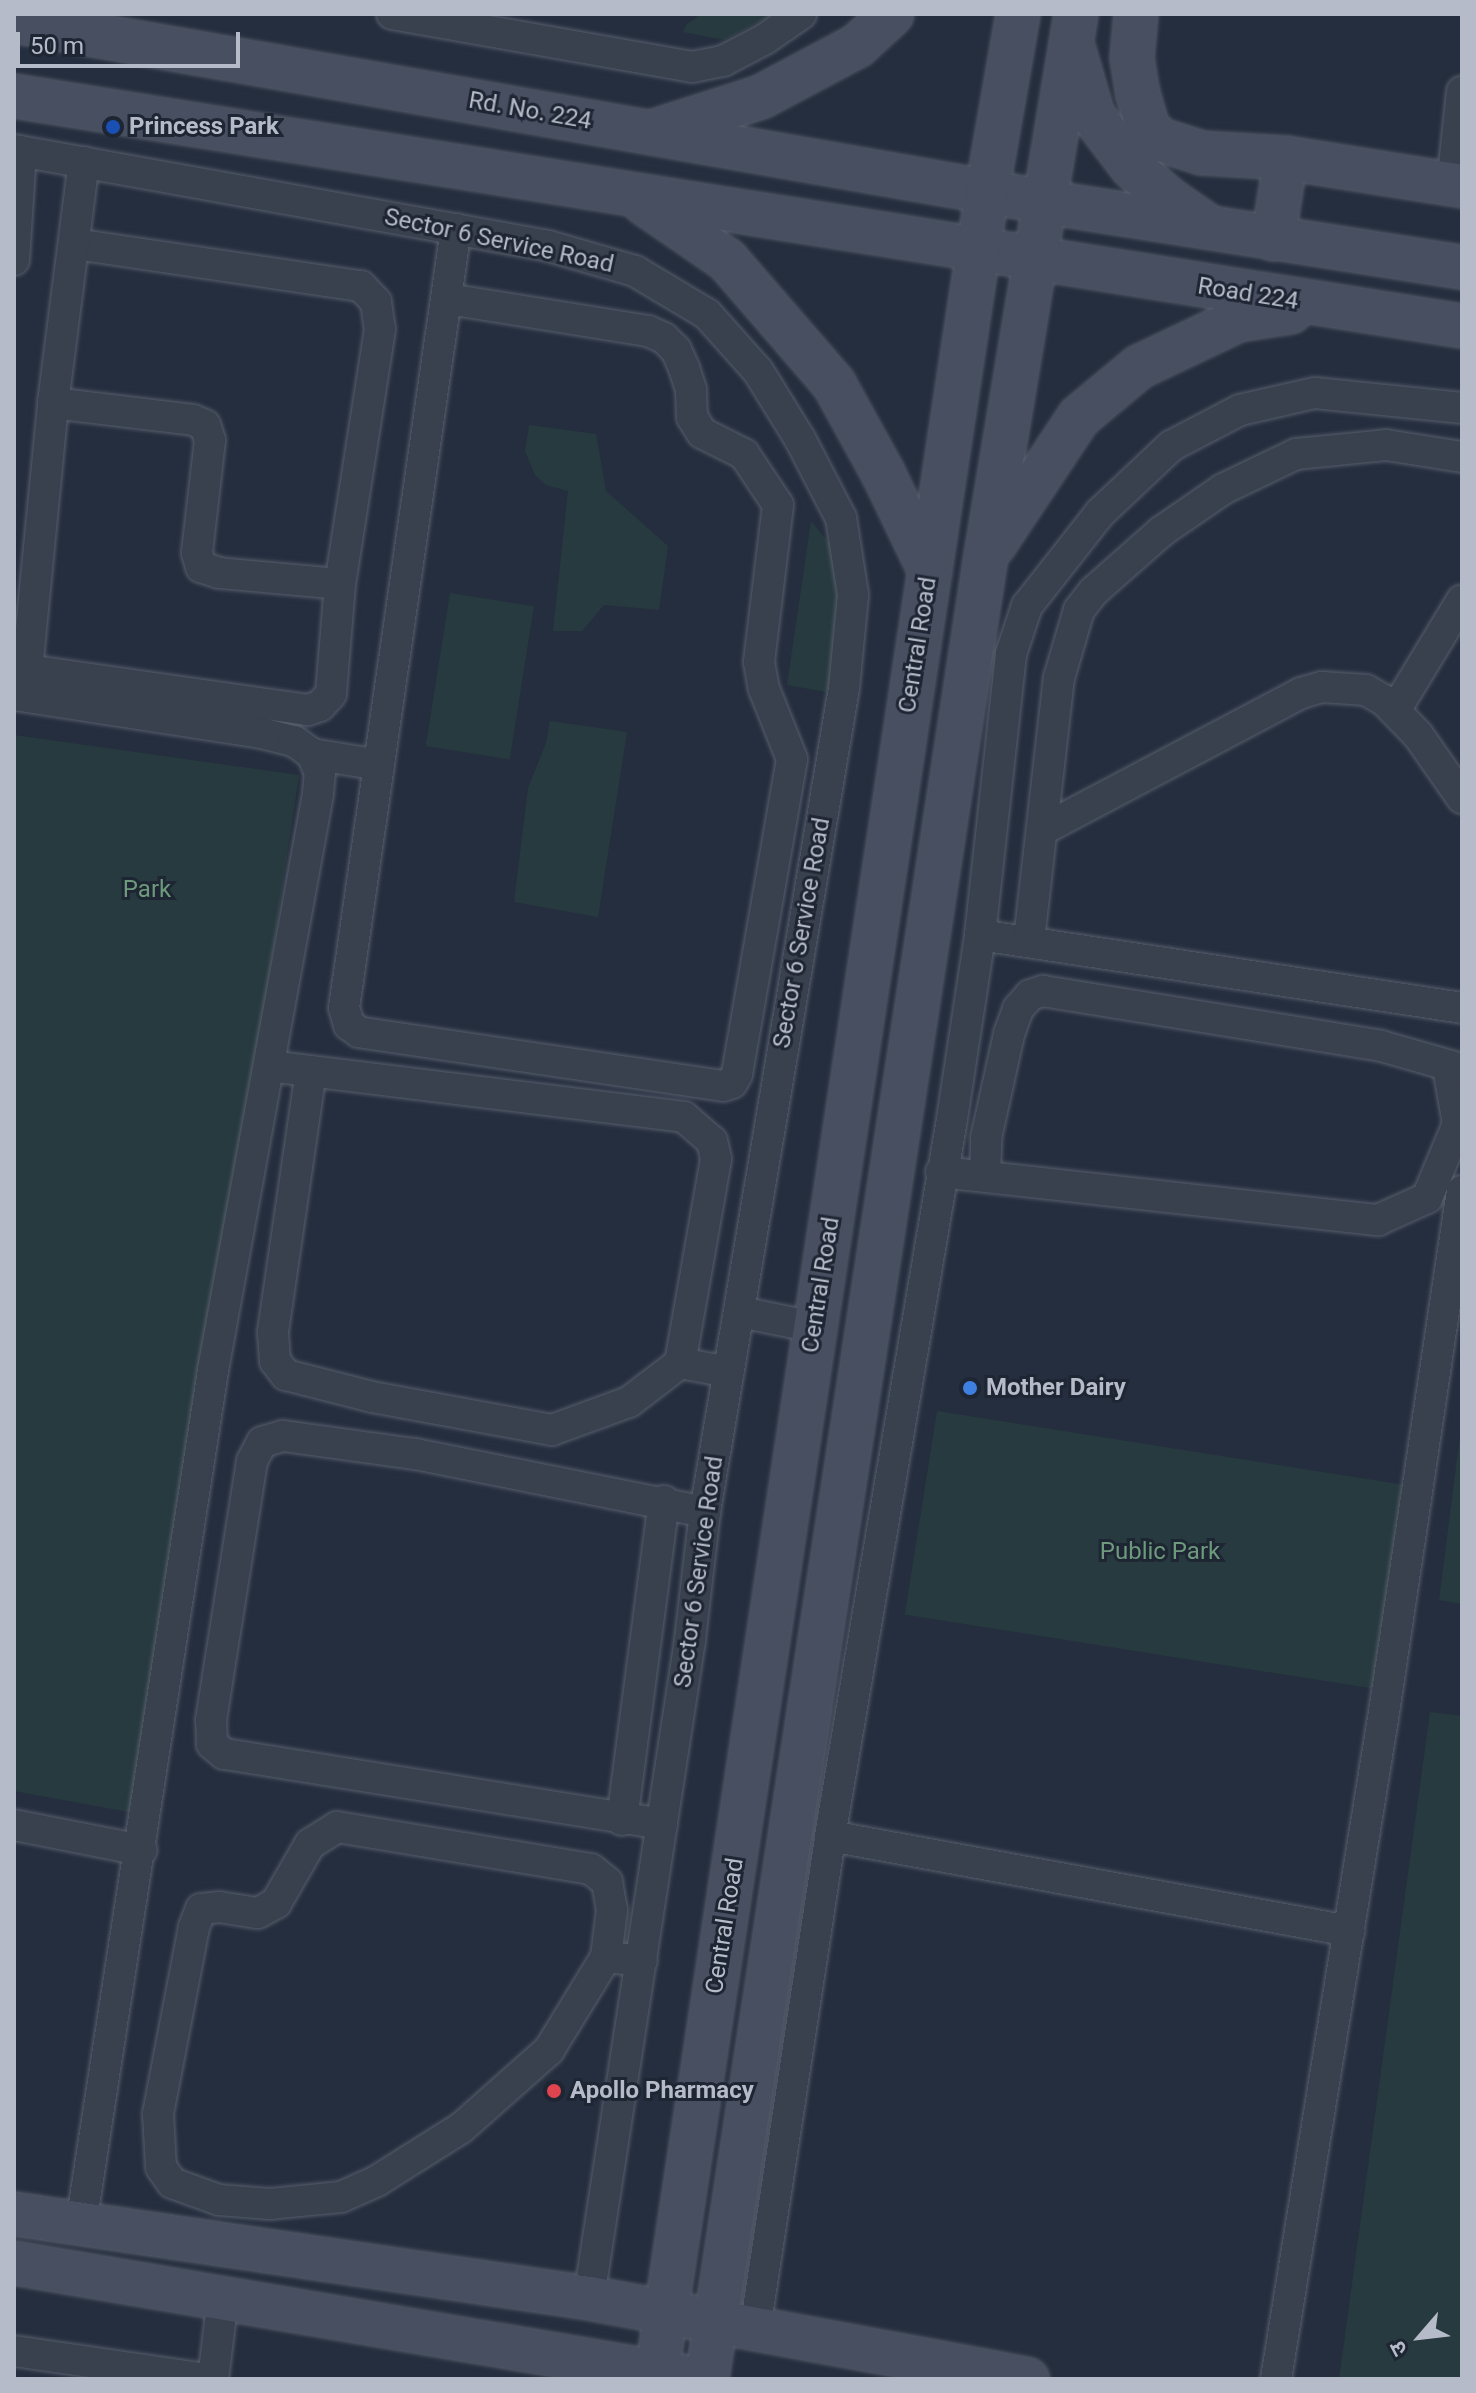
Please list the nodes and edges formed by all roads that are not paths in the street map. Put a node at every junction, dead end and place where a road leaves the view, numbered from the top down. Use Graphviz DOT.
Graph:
graph roads {
  1 [pos="392,14"];
  2 [pos="801,14"];
  3 [pos="892,14"];
  4 [pos="1018,14"];
  5 [pos="1136,14"];
  6 [pos="14,21"];
  7 [pos="1073,28"];
  8 [pos="1462,92"];
  9 [pos="14,96"];
  10 [pos="1460,125"];
  11 [pos="650,132"];
  12 [pos="17,151"];
  13 [pos="1286,158"];
  14 [pos="84,162"];
  15 [pos="1457,185"];
  16 [pos="987,192"];
  17 [pos="635,196"];
  18 [pos="1046,202"];
  19 [pos="456,229"];
  20 [pos="1213,229"];
  21 [pos="1273,239"];
  22 [pos="75,244"];
  23 [pos="980,250"];
  24 [pos="14,256"];
  25 [pos="1035,259"];
  26 [pos="1462,267"];
  27 [pos="448,299"];
  28 [pos="1331,307"];
  29 [pos="1462,326"];
  30 [pos="53,403"];
  31 [pos="1462,408"];
  32 [pos="1462,457"];
  33 [pos="986,556"];
  34 [pos="930,571"];
  35 [pos="340,584"];
  36 [pos="1462,600"];
  37 [pos="22,688"];
  38 [pos="1396,709"];
  39 [pos="312,754"];
  40 [pos="379,765"];
  41 [pos="1462,798"];
  42 [pos="1042,830"];
  43 [pos="980,935"];
  44 [pos="1029,940"];
  45 [pos="1462,1008"];
  46 [pos="269,1066"];
  47 [pos="1455,1068"];
  48 [pos="311,1071"];
  49 [pos="737,1074"];
  50 [pos="777,1081"];
  51 [pos="941,1172"];
  52 [pos="985,1176"];
  53 [pos="1462,1191"];
  54 [pos="740,1312"];
  55 [pos="814,1327"];
  56 [pos="680,1363"];
  57 [pos="863,1367"];
  58 [pos="728,1372"];
  59 [pos="907,1377"];
  60 [pos="664,1501"];
  61 [pos="705,1512"];
  62 [pos="622,1820"];
  63 [pos="662,1824"];
  64 [pos="14,1825"];
  65 [pos="830,1836"];
  66 [pos="142,1850"];
  67 [pos="1349,1931"];
  68 [pos="606,1957"];
  69 [pos="642,1961"];
  70 [pos="14,2214"];
  71 [pos="81,2224"];
  72 [pos="14,2263"];
  73 [pos="589,2298"];
  74 [pos="223,2299"];
  75 [pos="667,2314"];
  76 [pos="736,2326"];
  77 [pos="14,2351"];
  78 [pos="579,2369"];
  79 [pos="669,2377"];
  80 [pos="205,2379"];
  81 [pos="213,2379"];
  82 [pos="707,2379"];
  83 [pos="1028,2379"];
  84 [pos="1276,2379"];
  1 -- 2 [label="street"];
  3 -- 11 [label="main road"];
  4 -- 16 [label="main road, Central Road"];
  5 -- 13 [label="main road"];
  6 -- 11 [label="main road, Rd. No. 224"];
  7 -- 18 [label="main road"];
  7 -- 20 [label="main road"];
  8 -- 10 [label="street"];
  9 -- 17 [label="main road"];
  10 -- 15 [label="street"];
  11 -- 16 [label="main road, Rd. No. 224"];
  12 -- 14 [label="street, Sector 6 Service Road"];
  12 -- 24 [label="street"];
  13 -- 15 [label="main road"];
  13 -- 21 [label="main road"];
  14 -- 19 [label="street, Sector 6 Service Road"];
  14 -- 22 [label="street"];
  16 -- 18 [label="main road, Rd. No. 224"];
  16 -- 23 [label="main road, Central Road"];
  17 -- 23 [label="main road"];
  17 -- 34 [label="main road"];
  18 -- 20 [label="main road"];
  18 -- 25 [label="main road"];
  19 -- 27 [label="street"];
  19 -- 50 [label="street, Sector 6 Service Road"];
  20 -- 21 [label="main road"];
  21 -- 26 [label="main road"];
  22 -- 30 [label="street"];
  22 -- 35 [label="street"];
  23 -- 25 [label="main road"];
  23 -- 34 [label="main road, Central Road"];
  25 -- 28 [label="main road, Road 224"];
  25 -- 33 [label="main road"];
  27 -- 40 [label="street"];
  27 -- 49 [label="street"];
  28 -- 29 [label="main road, Road 224"];
  28 -- 33 [label="main road"];
  30 -- 35 [label="street"];
  30 -- 37 [label="street"];
  31 -- 43 [label="street"];
  32 -- 42 [label="street"];
  33 -- 57 [label="main road"];
  34 -- 55 [label="main road, Central Road"];
  35 -- 37 [label="street"];
  36 -- 38 [label="street"];
  37 -- 39 [label="street"];
  38 -- 41 [label="street"];
  38 -- 42 [label="street"];
  39 -- 40 [label="street"];
  39 -- 46 [label="street"];
  40 -- 49 [label="street"];
  42 -- 44 [label="street"];
  43 -- 44 [label="street"];
  43 -- 51 [label="street"];
  44 -- 45 [label="street"];
  46 -- 48 [label="street"];
  46 -- 66 [label="street"];
  47 -- 52 [label="street"];
  47 -- 52 [label="street"];
  48 -- 56 [label="street"];
  48 -- 56 [label="street"];
  49 -- 50 [label="street"];
  50 -- 54 [label="street, Sector 6 Service Road"];
  51 -- 52 [label="street"];
  51 -- 59 [label="street"];
  53 -- 67 [label="street"];
  54 -- 55 [label="street"];
  54 -- 58 [label="street, Sector 6 Service Road"];
  55 -- 75 [label="main road, Central Road"];
  56 -- 58 [label="street"];
  57 -- 59 [label="street"];
  57 -- 76 [label="main road"];
  58 -- 61 [label="street, Sector 6 Service Road"];
  59 -- 65 [label="street"];
  60 -- 61 [label="street"];
  60 -- 62 [label="street"];
  60 -- 62 [label="street"];
  61 -- 63 [label="street, Sector 6 Service Road"];
  62 -- 63 [label="street"];
  63 -- 69 [label="street, Sector 6 Service Road"];
  64 -- 66 [label="street"];
  65 -- 67 [label="street"];
  65 -- 76 [label="street"];
  66 -- 71 [label="street"];
  67 -- 84 [label="street"];
  68 -- 68 [label="street"];
  68 -- 69 [label="street"];
  69 -- 73 [label="street, Sector 6 Service Road"];
  70 -- 71 [label="main road"];
  71 -- 73 [label="main road"];
  72 -- 74 [label="main road"];
  73 -- 75 [label="main road"];
  74 -- 78 [label="main road"];
  74 -- 81 [label="street"];
  75 -- 76 [label="main road"];
  75 -- 79 [label="main road, Central Road"];
  76 -- 82 [label="main road"];
  76 -- 83 [label="main road"];
  77 -- 80 [label="street"];
  78 -- 79 [label="main road"];
}
